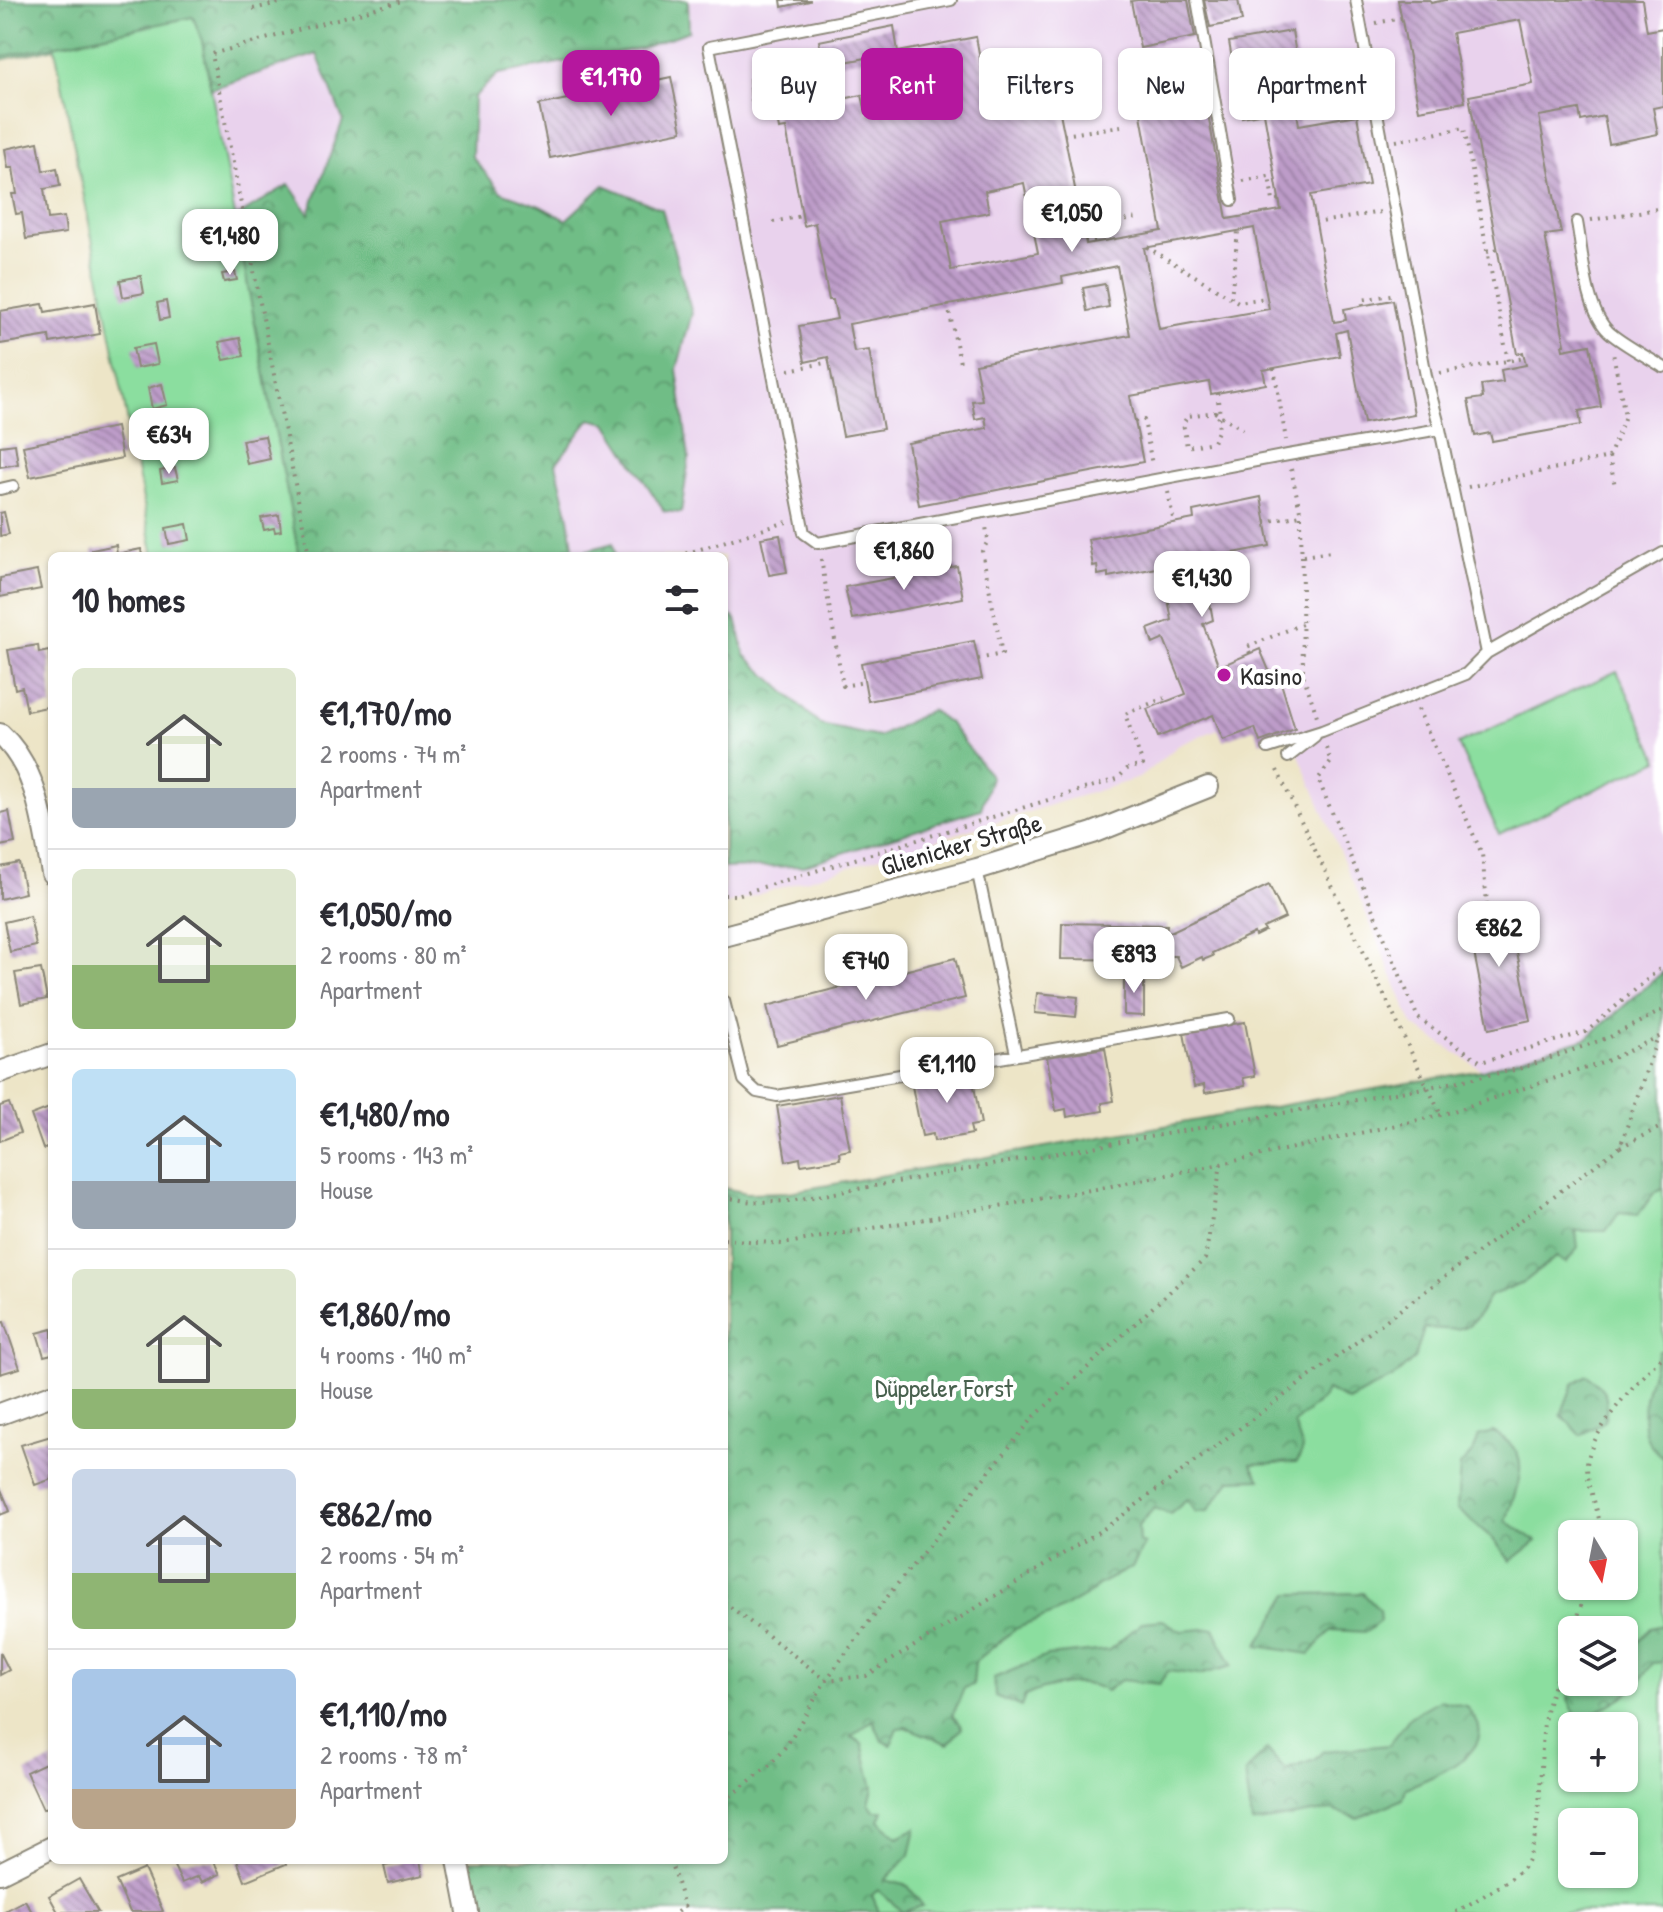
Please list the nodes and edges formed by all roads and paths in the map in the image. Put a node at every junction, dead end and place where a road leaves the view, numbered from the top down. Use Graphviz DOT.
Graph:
graph roads {
  1 [pos="291,0"];
  2 [pos="405,0"];
  3 [pos="951,0"];
  4 [pos="1197,0"];
  5 [pos="1356,0"];
  6 [pos="253,9"];
  7 [pos="1401,18"];
  8 [pos="1361,26"];
  9 [pos="1121,126"];
  10 [pos="1064,135"];
  11 [pos="1383,144"];
  12 [pos="1229,184"];
  13 [pos="1232,200"];
  14 [pos="1279,200"];
  15 [pos="1663,208"];
  16 [pos="1395,209"];
  17 [pos="802,216"];
  18 [pos="1138,218"];
  19 [pos="773,222"];
  20 [pos="1577,222"];
  21 [pos="1315,223"];
  22 [pos="1238,231"];
  23 [pos="1085,241"];
  24 [pos="1147,247"];
  25 [pos="1498,249"];
  26 [pos="1487,252"];
  27 [pos="1410,291"];
  28 [pos="1231,298"];
  29 [pos="1267,298"];
  30 [pos="948,305"];
  31 [pos="1363,305"];
  32 [pos="1609,331"];
  33 [pos="1524,358"];
  34 [pos="1508,361"];
  35 [pos="830,362"];
  36 [pos="960,363"];
  37 [pos="1663,367"];
  38 [pos="1274,368"];
  39 [pos="772,373"];
  40 [pos="1426,376"];
  41 [pos="1217,393"];
  42 [pos="1220,415"];
  43 [pos="1135,421"];
  44 [pos="1243,429"];
  45 [pos="1440,429"];
  46 [pos="1288,455"];
  47 [pos="1609,457"];
  48 [pos="1160,478"];
  49 [pos="13,486"];
  50 [pos="1615,486"];
  51 [pos="0,489"];
  52 [pos="1452,490"];
  53 [pos="983,511"];
  54 [pos="1301,515"];
  55 [pos="801,517"];
  56 [pos="1265,522"];
  57 [pos="1174,523"];
  58 [pos="818,543"];
  59 [pos="308,552"];
  60 [pos="691,552"];
  61 [pos="1331,552"];
  62 [pos="1663,553"];
  63 [pos="1303,556"];
  64 [pos="1302,624"];
  65 [pos="1250,653"];
  66 [pos="1487,653"];
  67 [pos="978,659"];
  68 [pos="864,682"];
  69 [pos="1412,696"];
  70 [pos="1167,697"];
  71 [pos="1322,731"];
  72 [pos="0,734"];
  73 [pos="1268,748"];
  74 [pos="1288,757"];
  75 [pos="1274,764"];
  76 [pos="1208,787"];
  77 [pos="48,853"];
  78 [pos="977,869"];
  79 [pos="728,895"];
  80 [pos="1488,913"];
  81 [pos="728,935"];
  82 [pos="1663,966"];
  83 [pos="1663,1010"];
  84 [pos="728,1017"];
  85 [pos="1229,1019"];
  86 [pos="1660,1037"];
  87 [pos="1016,1054"];
  88 [pos="48,1055"];
  89 [pos="0,1072"];
  90 [pos="1429,1087"];
  91 [pos="1441,1115"];
  92 [pos="1663,1126"];
  93 [pos="1620,1147"];
  94 [pos="1221,1164"];
  95 [pos="728,1198"];
  96 [pos="728,1239"];
  97 [pos="1663,1357"];
  98 [pos="48,1396"];
  99 [pos="0,1414"];
  100 [pos="1598,1520"];
  101 [pos="728,1605"];
  102 [pos="1558,1677"];
  103 [pos="826,1680"];
  104 [pos="728,1798"];
  105 [pos="48,1849"];
  106 [pos="459,1864"];
  107 [pos="671,1864"];
  108 [pos="0,1873"];
  109 [pos="686,1909"];
  110 [pos="468,1912"];
  111 [pos="677,1912"];
  112 [pos="1456,1912"];
  1 -- 6 [label="path"];
  2 -- 59 [label="path"];
  3 -- 39 [label="lane"];
  4 -- 12 [label="lane"];
  5 -- 8 [label="lane"];
  7 -- 8 [label="path"];
  8 -- 11 [label="lane"];
  9 -- 10 [label="path"];
  11 -- 16 [label="lane"];
  11 -- 26 [label="path"];
  12 -- 13 [label="lane"];
  12 -- 14 [label="path"];
  15 -- 20 [label="path"];
  16 -- 21 [label="path"];
  16 -- 27 [label="lane"];
  17 -- 19 [label="path"];
  18 -- 23 [label="path"];
  20 -- 32 [label="lane"];
  22 -- 28 [label="path"];
  24 -- 28 [label="path"];
  25 -- 26 [label="path"];
  26 -- 34 [label="path"];
  27 -- 31 [label="path"];
  27 -- 40 [label="lane"];
  28 -- 29 [label="path"];
  30 -- 36 [label="path"];
  32 -- 37 [label="lane"];
  32 -- 47 [label="path"];
  33 -- 34 [label="path"];
  34 -- 40 [label="path"];
  35 -- 39 [label="path"];
  38 -- 46 [label="path"];
  39 -- 55 [label="lane"];
  40 -- 45 [label="lane"];
  41 -- 42 [label="path"];
  42 -- 42 [label="path"];
  42 -- 44 [label="path"];
  43 -- 48 [label="path"];
  45 -- 46 [label="lane"];
  45 -- 52 [label="lane"];
  46 -- 48 [label="lane"];
  46 -- 54 [label="path"];
  47 -- 50 [label="path"];
  47 -- 52 [label="path"];
  48 -- 53 [label="lane"];
  48 -- 57 [label="path"];
  49 -- 51 [label="lane"];
  52 -- 66 [label="lane"];
  53 -- 58 [label="lane"];
  53 -- 67 [label="path"];
  54 -- 56 [label="path"];
  54 -- 63 [label="path"];
  55 -- 58 [label="lane"];
  55 -- 60 [label="path"];
  58 -- 68 [label="path"];
  61 -- 63 [label="path"];
  62 -- 66 [label="lane"];
  63 -- 64 [label="path"];
  64 -- 65 [label="path"];
  64 -- 71 [label="path"];
  66 -- 69 [label="lane"];
  69 -- 71 [label="lane"];
  69 -- 80 [label="path"];
  70 -- 79 [label="path"];
  71 -- 73 [label="lane"];
  71 -- 74 [label="lane"];
  71 -- 82 [label="path"];
  72 -- 77 [label="street"];
  75 -- 90 [label="path"];
  76 -- 78 [label="street, Glienicker Straße"];
  78 -- 81 [label="street, Glienicker Straße"];
  78 -- 87 [label="lane"];
  83 -- 90 [label="path"];
  84 -- 87 [label="lane"];
  85 -- 87 [label="lane"];
  86 -- 91 [label="path"];
  86 -- 93 [label="path"];
  88 -- 89 [label="street"];
  90 -- 91 [label="path"];
  90 -- 95 [label="path"];
  91 -- 94 [label="path"];
  92 -- 93 [label="path"];
  93 -- 103 [label="path"];
  94 -- 96 [label="path"];
  94 -- 103 [label="path"];
  97 -- 100 [label="path"];
  98 -- 99 [label="street"];
  101 -- 103 [label="path"];
  102 -- 112 [label="path"];
  103 -- 104 [label="path"];
  105 -- 108 [label="street"];
  106 -- 110 [label="street"];
  107 -- 109 [label="path"];
  109 -- 111 [label="path"];
}
